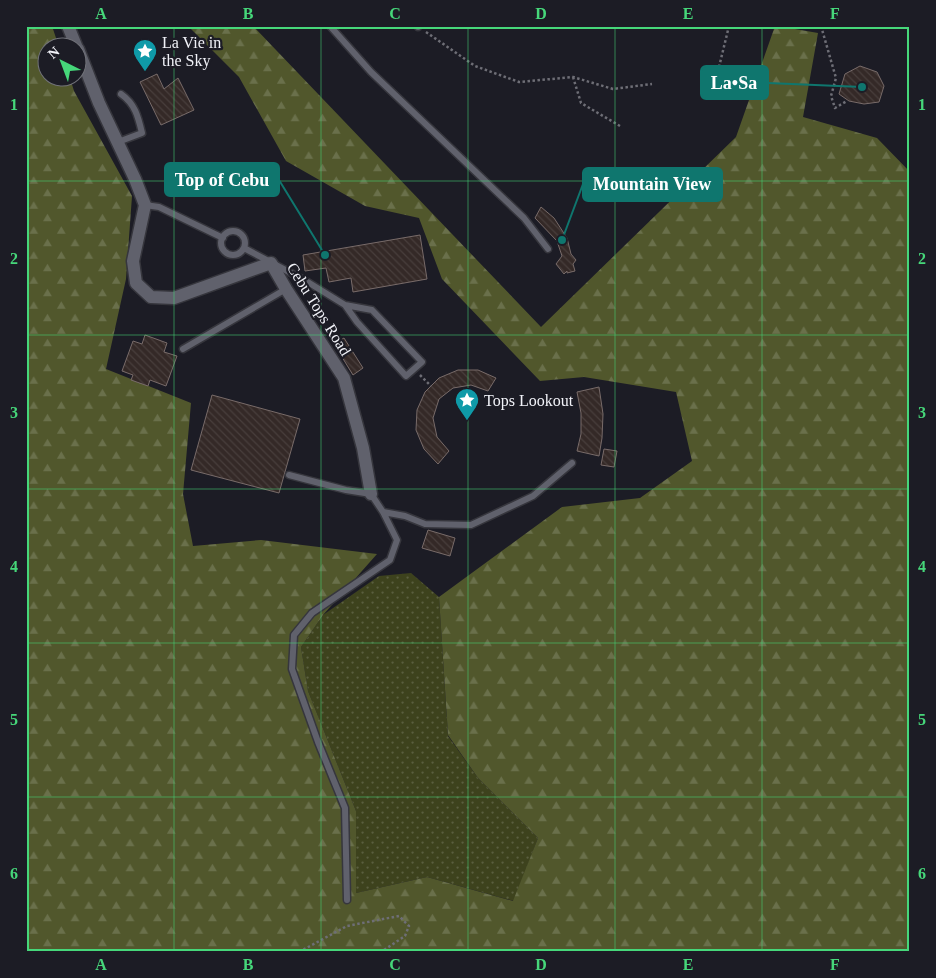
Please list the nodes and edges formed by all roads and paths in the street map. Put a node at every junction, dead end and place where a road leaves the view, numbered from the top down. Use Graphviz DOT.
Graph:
graph roads {
  1 [pos="68,26"];
  2 [pos="330,26"];
  3 [pos="418,26"];
  4 [pos="729,26"];
  5 [pos="821,26"];
  6 [pos="73,38"];
  7 [pos="719,67"];
  8 [pos="88,76"];
  9 [pos="574,77"];
  10 [pos="652,84"];
  11 [pos="121,94"];
  12 [pos="847,102"];
  13 [pos="620,126"];
  14 [pos="118,142"];
  15 [pos="145,205"];
  16 [pos="223,238"];
  17 [pos="244,248"];
  18 [pos="548,249"];
  19 [pos="271,264"];
  20 [pos="286,289"];
  21 [pos="345,305"];
  22 [pos="183,349"];
  23 [pos="414,369"];
  24 [pos="431,386"];
  25 [pos="572,463"];
  26 [pos="290,475"];
  27 [pos="371,494"];
  28 [pos="383,512"];
  29 [pos="348,900"];
  30 [pos="299,952"];
  31 [pos="381,952"];
  1 -- 6 [label="street"];
  2 -- 18 [label="lane"];
  3 -- 9 [label="path"];
  4 -- 7 [label="path"];
  5 -- 12 [label="path"];
  8 -- 14 [label="street"];
  9 -- 10 [label="path"];
  9 -- 13 [label="path"];
  11 -- 14 [label="lane"];
  14 -- 15 [label="street"];
  15 -- 16 [label="lane"];
  15 -- 19 [label="street, Cebu Tops Road"];
  16 -- 17 [label="lane"];
  16 -- 17 [label="lane"];
  17 -- 19 [label="lane"];
  19 -- 20 [label="street, Cebu Tops Road"];
  19 -- 21 [label="lane"];
  20 -- 22 [label="lane"];
  20 -- 27 [label="street, Cebu Tops Road"];
  21 -- 23 [label="lane"];
  21 -- 23 [label="lane"];
  23 -- 24 [label="path"];
  25 -- 28 [label="lane"];
  26 -- 27 [label="lane"];
  27 -- 28 [label="lane"];
  28 -- 29 [label="lane"];
  30 -- 31 [label="path"];
}
